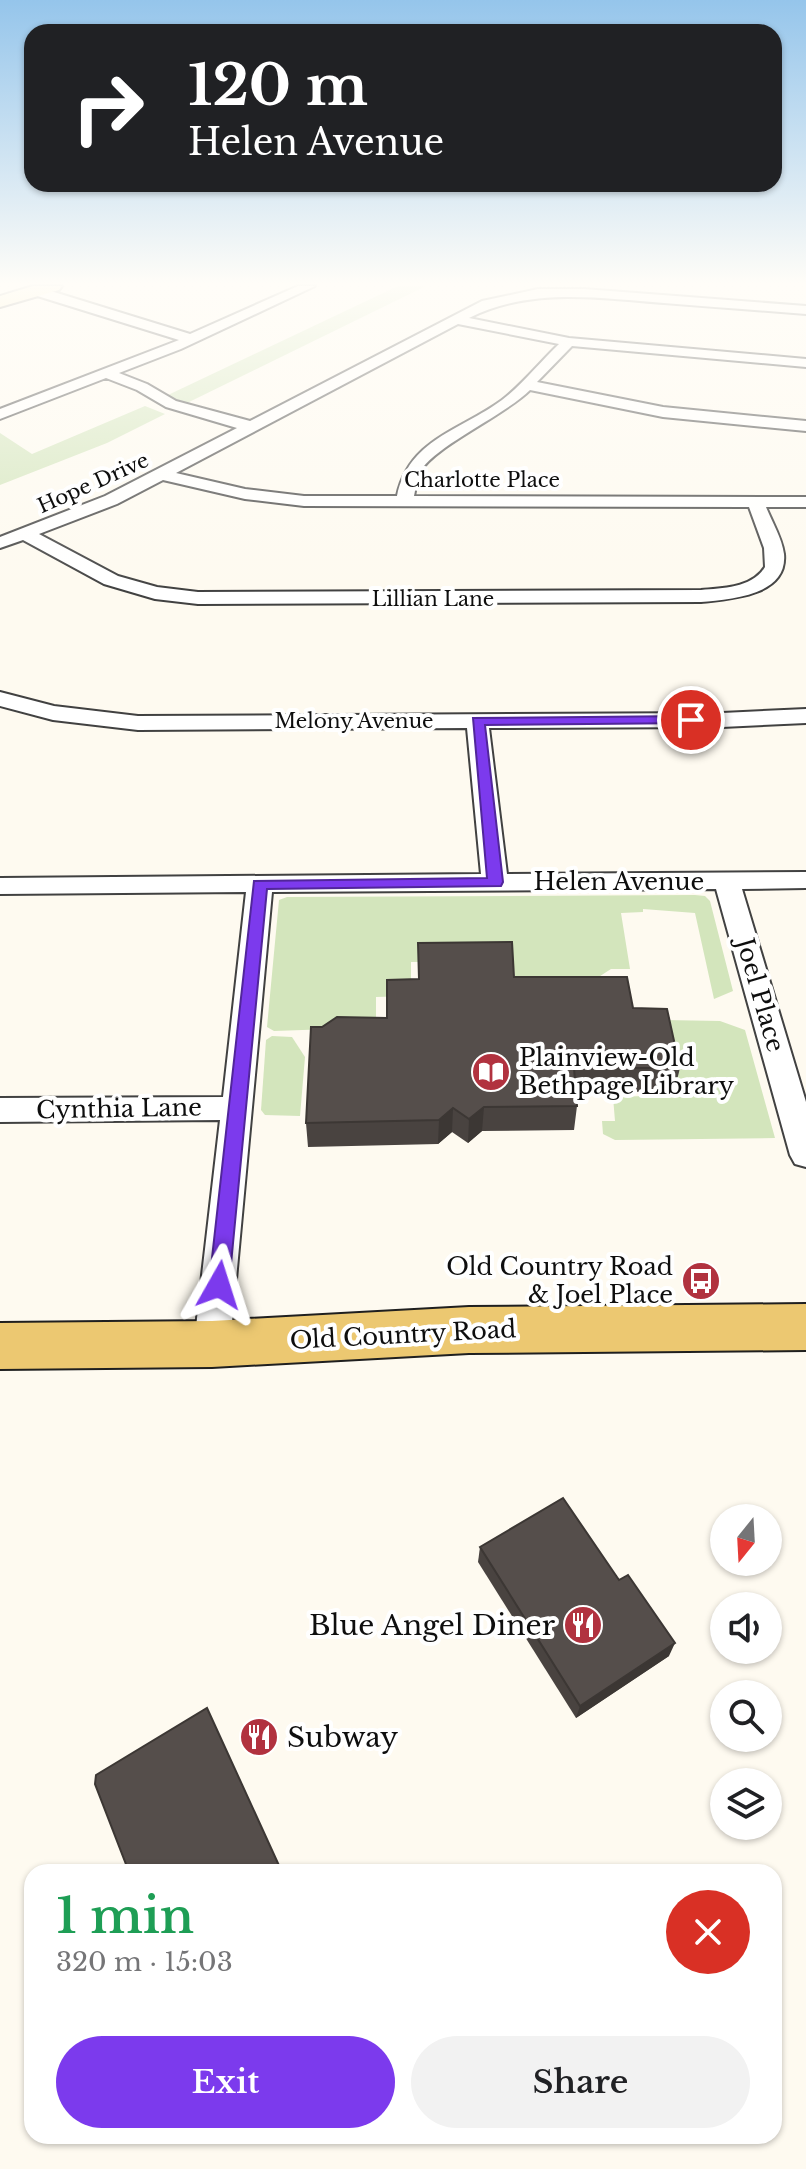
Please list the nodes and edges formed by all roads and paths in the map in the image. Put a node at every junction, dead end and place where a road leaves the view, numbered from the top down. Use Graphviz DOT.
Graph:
graph roads {
  1 [pos="69,387"];
  2 [pos="142,387"];
  3 [pos="328,387"];
  4 [pos="526,387"];
  5 [pos="539,387"];
  6 [pos="0,414"];
  7 [pos="806,426"];
  8 [pos="252,427"];
  9 [pos="161,474"];
  10 [pos="755,501"];
  11 [pos="404,502"];
  12 [pos="806,502"];
  13 [pos="25,534"];
  14 [pos="0,543"];
  15 [pos="0,699"];
  16 [pos="806,716"];
  17 [pos="477,721"];
  18 [pos="806,880"];
  19 [pos="727,881"];
  20 [pos="495,882"];
  21 [pos="260,884"];
  22 [pos="0,886"];
  23 [pos="798,1102"];
  24 [pos="238,1108"];
  25 [pos="0,1110"];
  26 [pos="806,1155"];
  27 [pos="806,1327"];
  28 [pos="212,1344"];
  29 [pos="0,1346"];
  1 -- 6 [label="street"];
  2 -- 8 [label="street"];
  3 -- 8 [label="street, Hope Drive"];
  4 -- 11 [label="street"];
  5 -- 7 [label="street"];
  8 -- 9 [label="street, Hope Drive"];
  9 -- 11 [label="street, Charlotte Place"];
  9 -- 13 [label="street, Hope Drive"];
  10 -- 11 [label="street, Charlotte Place"];
  10 -- 12 [label="street, Charlotte Place"];
  10 -- 13 [label="street, Lillian Lane"];
  13 -- 14 [label="street, Hope Drive"];
  15 -- 17 [label="street, Melony Avenue"];
  16 -- 17 [label="street, Melony Avenue"];
  17 -- 20 [label="street"];
  18 -- 19 [label="street, Helen Avenue"];
  19 -- 20 [label="street, Helen Avenue"];
  19 -- 23 [label="street, Joel Place"];
  20 -- 21 [label="street, Helen Avenue"];
  21 -- 22 [label="street, Helen Avenue"];
  21 -- 24 [label="street"];
  23 -- 26 [label="street, Joel Place"];
  24 -- 25 [label="street, Cynthia Lane"];
  24 -- 28 [label="street"];
  27 -- 28 [label="main road, Old Country Road"];
  28 -- 29 [label="main road, Old Country Road"];
}
